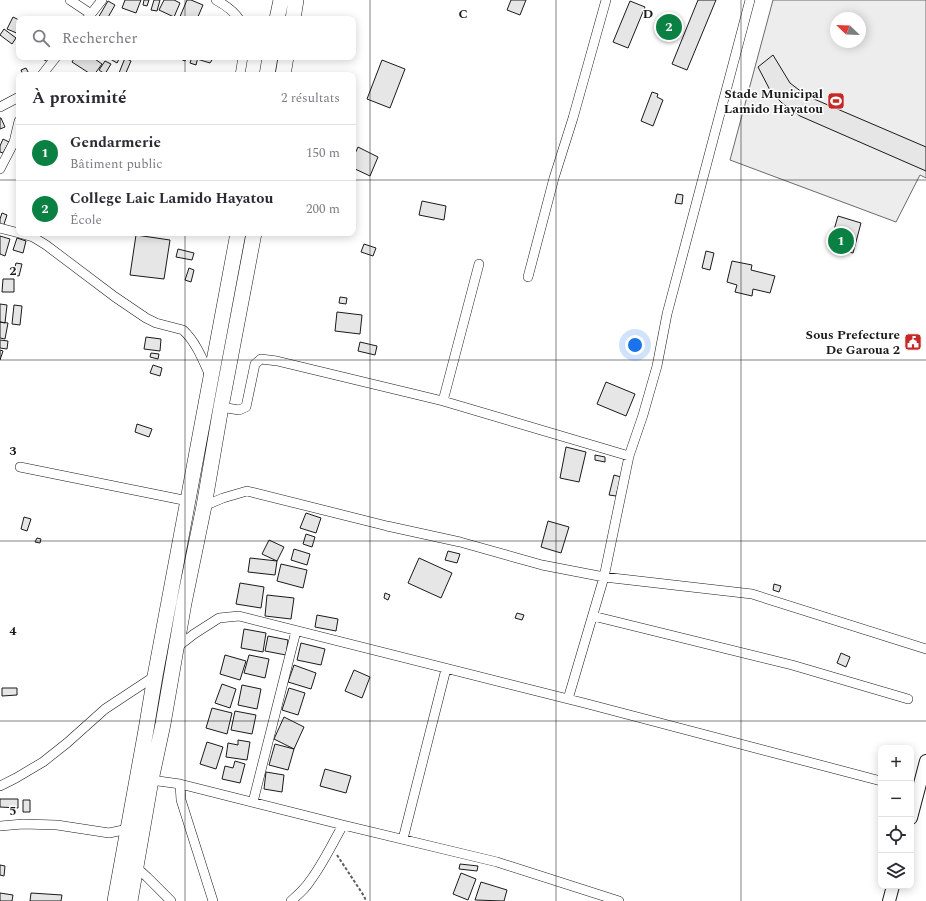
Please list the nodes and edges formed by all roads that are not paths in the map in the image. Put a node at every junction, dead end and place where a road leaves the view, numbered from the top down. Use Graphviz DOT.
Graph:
graph roads {
  1 [pos="70,0"];
  2 [pos="102,0"];
  3 [pos="216,0"];
  4 [pos="281,0"];
  5 [pos="296,0"];
  6 [pos="606,0"];
  7 [pos="750,0"];
  8 [pos="89,16"];
  9 [pos="237,16"];
  10 [pos="278,16"];
  11 [pos="293,16"];
  12 [pos="54,60"];
  13 [pos="242,60"];
  14 [pos="270,60"];
  15 [pos="286,60"];
  16 [pos="44,72"];
  17 [pos="240,72"];
  18 [pos="268,72"];
  19 [pos="284,72"];
  20 [pos="16,99"];
  21 [pos="0,107"];
  22 [pos="16,142"];
  23 [pos="0,169"];
  24 [pos="0,228"];
  25 [pos="16,232"];
  26 [pos="33,236"];
  27 [pos="237,236"];
  28 [pos="253,236"];
  29 [pos="479,264"];
  30 [pos="528,277"];
  31 [pos="211,378"];
  32 [pos="442,401"];
  33 [pos="221,407"];
  34 [pos="629,456"];
  35 [pos="20,468"];
  36 [pos="188,501"];
  37 [pos="204,506"];
  38 [pos="604,577"];
  39 [pos="593,616"];
  40 [pos="296,631"];
  41 [pos="176,648"];
  42 [pos="926,649"];
  43 [pos="446,669"];
  44 [pos="155,676"];
  45 [pos="568,699"];
  46 [pos="908,699"];
  47 [pos="926,761"];
  48 [pos="151,780"];
  49 [pos="878,780"];
  50 [pos="180,784"];
  51 [pos="0,786"];
  52 [pos="253,802"];
  53 [pos="911,817"];
  54 [pos="343,825"];
  55 [pos="0,826"];
  56 [pos="128,829"];
  57 [pos="403,840"];
  58 [pos="136,867"];
  59 [pos="892,889"];
  60 [pos="115,901"];
  61 [pos="130,901"];
  62 [pos="171,901"];
  63 [pos="213,901"];
  64 [pos="291,901"];
  65 [pos="619,901"];
  66 [pos="889,901"];
  1 -- 8 [label="street"];
  2 -- 8 [label="street"];
  3 -- 9 [label="street"];
  4 -- 10 [label="main road"];
  5 -- 11 [label="main road"];
  6 -- 30 [label="street"];
  7 -- 34 [label="street"];
  12 -- 16 [label="street"];
  13 -- 17 [label="street"];
  14 -- 18 [label="main road"];
  15 -- 19 [label="main road"];
  20 -- 21 [label="street"];
  22 -- 23 [label="street"];
  24 -- 25 [label="street"];
  26 -- 31 [label="street"];
  27 -- 31 [label="main road"];
  28 -- 33 [label="main road"];
  29 -- 32 [label="street"];
  31 -- 36 [label="main road"];
  32 -- 33 [label="street"];
  32 -- 34 [label="street"];
  33 -- 37 [label="main road"];
  34 -- 38 [label="street"];
  35 -- 36 [label="street"];
  36 -- 44 [label="main road"];
  37 -- 38 [label="street"];
  37 -- 41 [label="main road"];
  38 -- 39 [label="street"];
  38 -- 42 [label="street"];
  39 -- 45 [label="street"];
  39 -- 46 [label="street"];
  40 -- 41 [label="street"];
  40 -- 43 [label="street"];
  40 -- 52 [label="street"];
  41 -- 48 [label="main road"];
  43 -- 45 [label="street"];
  43 -- 57 [label="street"];
  44 -- 51 [label="street"];
  44 -- 56 [label="main road"];
  45 -- 49 [label="street"];
  47 -- 53 [label="street"];
  48 -- 50 [label="street"];
  48 -- 58 [label="main road"];
  50 -- 52 [label="street"];
  50 -- 63 [label="street"];
  52 -- 54 [label="street"];
  54 -- 57 [label="street"];
  54 -- 64 [label="street"];
  55 -- 56 [label="street"];
  56 -- 60 [label="main road"];
  57 -- 65 [label="street"];
  58 -- 61 [label="main road"];
  58 -- 62 [label="street"];
  59 -- 66 [label="street"];
}
